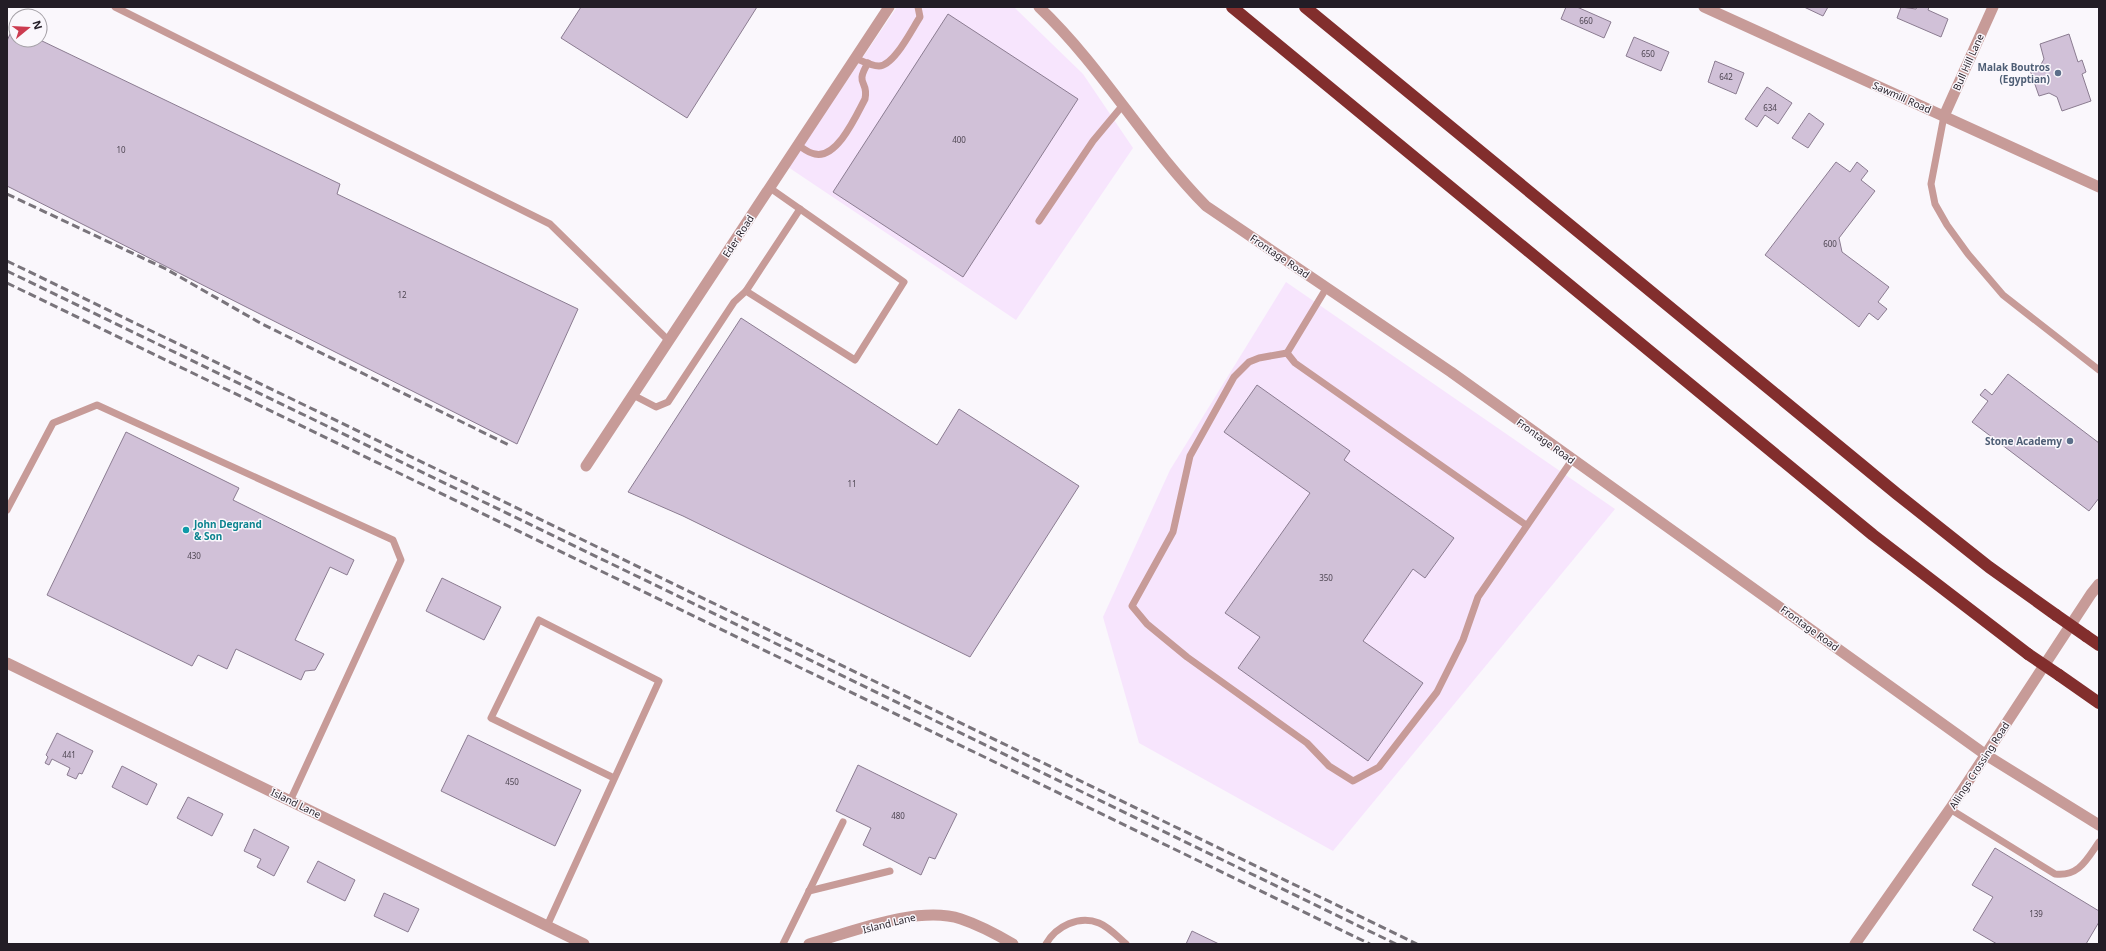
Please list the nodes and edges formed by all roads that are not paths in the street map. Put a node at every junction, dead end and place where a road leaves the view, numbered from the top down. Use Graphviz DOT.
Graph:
graph roads {
  1 [pos="115,7"];
  2 [pos="889,7"];
  3 [pos="918,7"];
  4 [pos="1039,7"];
  5 [pos="1232,7"];
  6 [pos="1305,7"];
  7 [pos="1704,7"];
  8 [pos="1993,7"];
  9 [pos="855,58"];
  10 [pos="868,63"];
  11 [pos="1123,105"];
  12 [pos="1944,116"];
  13 [pos="798,145"];
  14 [pos="2099,187"];
  15 [pos="770,188"];
  16 [pos="800,209"];
  17 [pos="1039,221"];
  18 [pos="1327,287"];
  19 [pos="746,291"];
  20 [pos="669,341"];
  21 [pos="1287,352"];
  22 [pos="2099,370"];
  23 [pos="633,395"];
  24 [pos="1572,460"];
  25 [pos="586,466"];
  26 [pos="7,510"];
  27 [pos="1526,526"];
  28 [pos="2099,584"];
  29 [pos="2099,645"];
  30 [pos="7,663"];
  31 [pos="2099,702"];
  32 [pos="1986,755"];
  33 [pos="614,778"];
  34 [pos="290,801"];
  35 [pos="1950,809"];
  36 [pos="842,822"];
  37 [pos="2099,825"];
  38 [pos="2099,842"];
  39 [pos="890,871"];
  40 [pos="809,891"];
  41 [pos="546,926"];
  42 [pos="584,944"];
  43 [pos="784,944"];
  44 [pos="809,944"];
  45 [pos="1013,944"];
  46 [pos="1046,944"];
  47 [pos="1126,944"];
  48 [pos="1856,944"];
  1 -- 20 [label="lane"];
  2 -- 9 [label="street, Eder Road"];
  3 -- 10 [label="lane"];
  4 -- 11 [label="street, Frontage Road"];
  5 -- 31 [label="highway, bridge"];
  6 -- 29 [label="highway, bridge"];
  7 -- 12 [label="street, Sawmill Road"];
  8 -- 12 [label="street, Bull Hill Lane"];
  9 -- 10 [label="lane"];
  9 -- 13 [label="street, Eder Road"];
  10 -- 13 [label="lane"];
  11 -- 17 [label="lane"];
  11 -- 18 [label="street, Frontage Road"];
  12 -- 14 [label="street, Sawmill Road"];
  12 -- 22 [label="lane"];
  13 -- 15 [label="street, Eder Road"];
  15 -- 16 [label="lane"];
  15 -- 20 [label="street, Eder Road"];
  16 -- 19 [label="lane"];
  16 -- 19 [label="lane"];
  18 -- 21 [label="lane"];
  18 -- 24 [label="street, Frontage Road"];
  19 -- 23 [label="lane"];
  20 -- 23 [label="street, Eder Road"];
  21 -- 27 [label="lane"];
  21 -- 27 [label="lane"];
  23 -- 25 [label="street, Eder Road"];
  24 -- 27 [label="lane"];
  24 -- 32 [label="street, Frontage Road"];
  26 -- 34 [label="lane"];
  28 -- 32 [label="street, Allings Crossing Road"];
  30 -- 34 [label="street, Island Lane"];
  32 -- 35 [label="street, Allings Crossing Road"];
  32 -- 37 [label="street, Frontage Road"];
  33 -- 33 [label="lane"];
  33 -- 41 [label="lane"];
  34 -- 41 [label="street, Island Lane"];
  35 -- 38 [label="lane"];
  35 -- 48 [label="street, Allings Crossing Road"];
  36 -- 40 [label="lane"];
  39 -- 40 [label="lane"];
  40 -- 43 [label="lane"];
  41 -- 42 [label="street, Island Lane"];
  44 -- 45 [label="street, Island Lane"];
  46 -- 47 [label="lane"];
}
